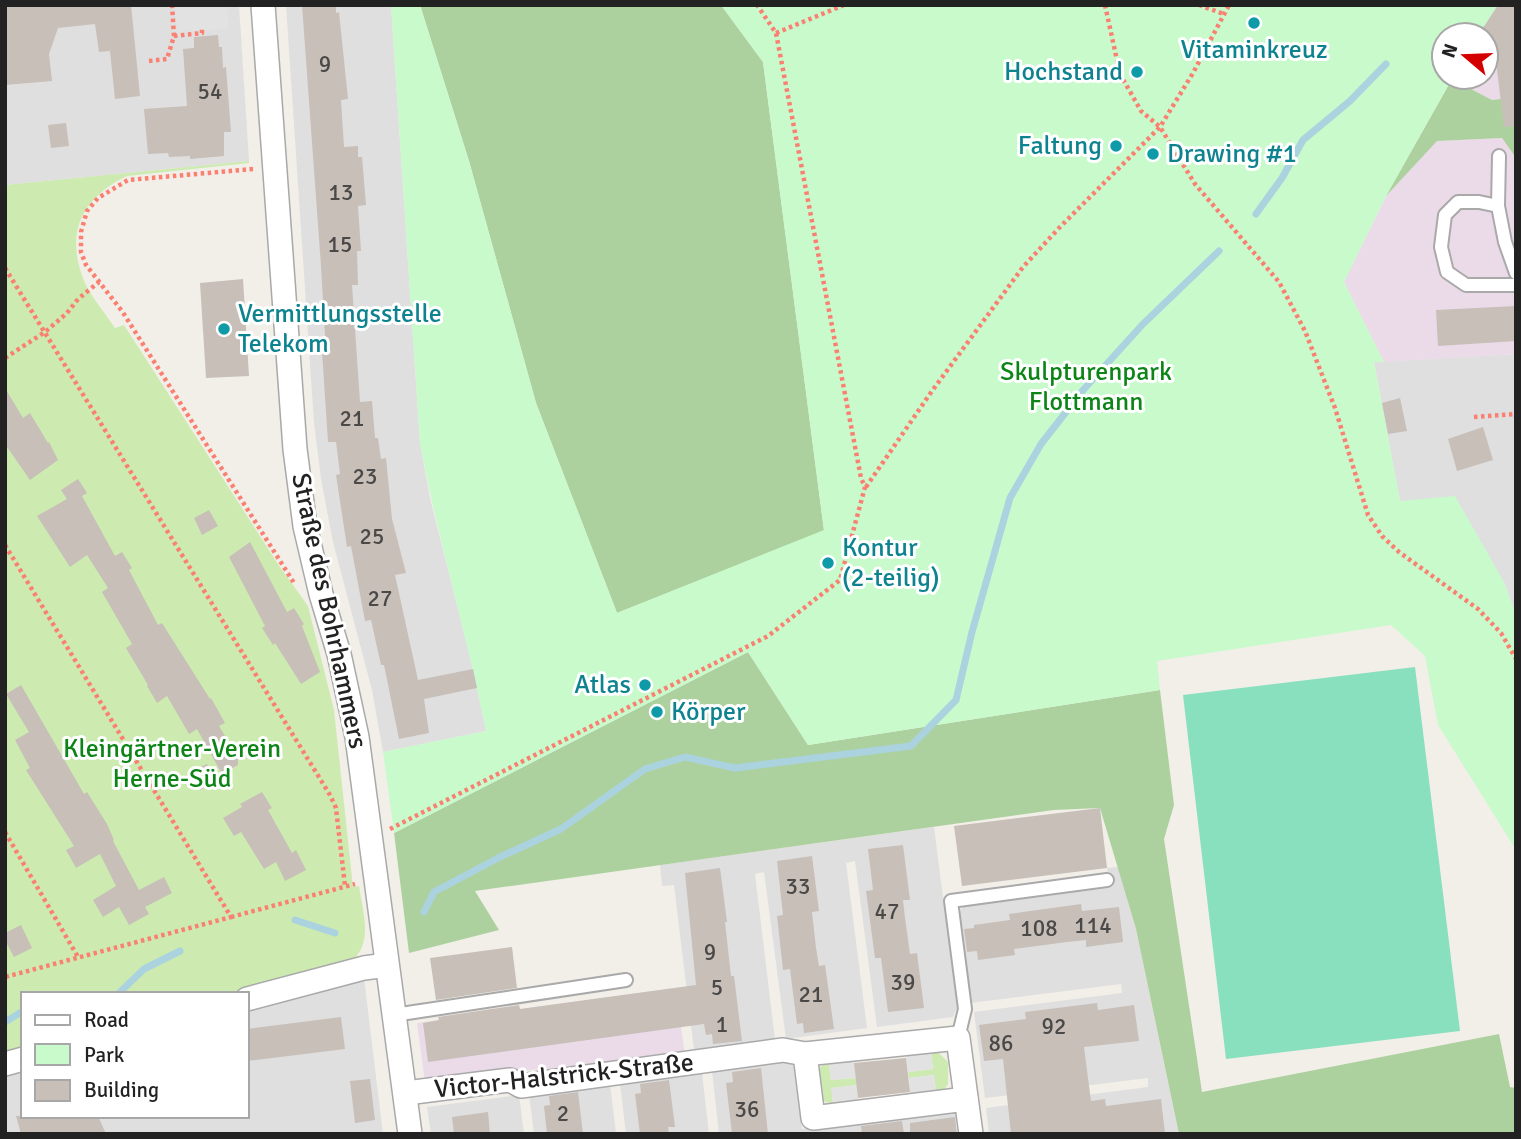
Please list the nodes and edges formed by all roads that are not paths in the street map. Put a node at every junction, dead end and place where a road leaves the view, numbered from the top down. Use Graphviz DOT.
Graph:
graph roads {
  1 [pos="263,5"];
  2 [pos="1499,156"];
  3 [pos="1498,206"];
  4 [pos="1516,273"];
  5 [pos="1516,285"];
  6 [pos="1107,880"];
  7 [pos="387,965"];
  8 [pos="626,981"];
  9 [pos="248,999"];
  10 [pos="394,1014"];
  11 [pos="958,1038"];
  12 [pos="805,1054"];
  13 [pos="406,1093"];
  14 [pos="966,1099"];
  15 [pos="410,1134"];
  16 [pos="971,1134"];
  1 -- 7 [label="street, Straße des Bohrhammers"];
  2 -- 3 [label="lane"];
  3 -- 4 [label="lane"];
  3 -- 5 [label="lane"];
  6 -- 11 [label="lane"];
  7 -- 9 [label="street"];
  7 -- 10 [label="street, Straße des Bohrhammers"];
  8 -- 10 [label="lane"];
  10 -- 13 [label="street, Straße des Bohrhammers"];
  11 -- 12 [label="street, Victor-Halstrick-Straße"];
  11 -- 14 [label="street"];
  12 -- 13 [label="street, Victor-Halstrick-Straße"];
  12 -- 14 [label="street"];
  13 -- 15 [label="street, Straße des Bohrhammers"];
  14 -- 16 [label="street"];
}
